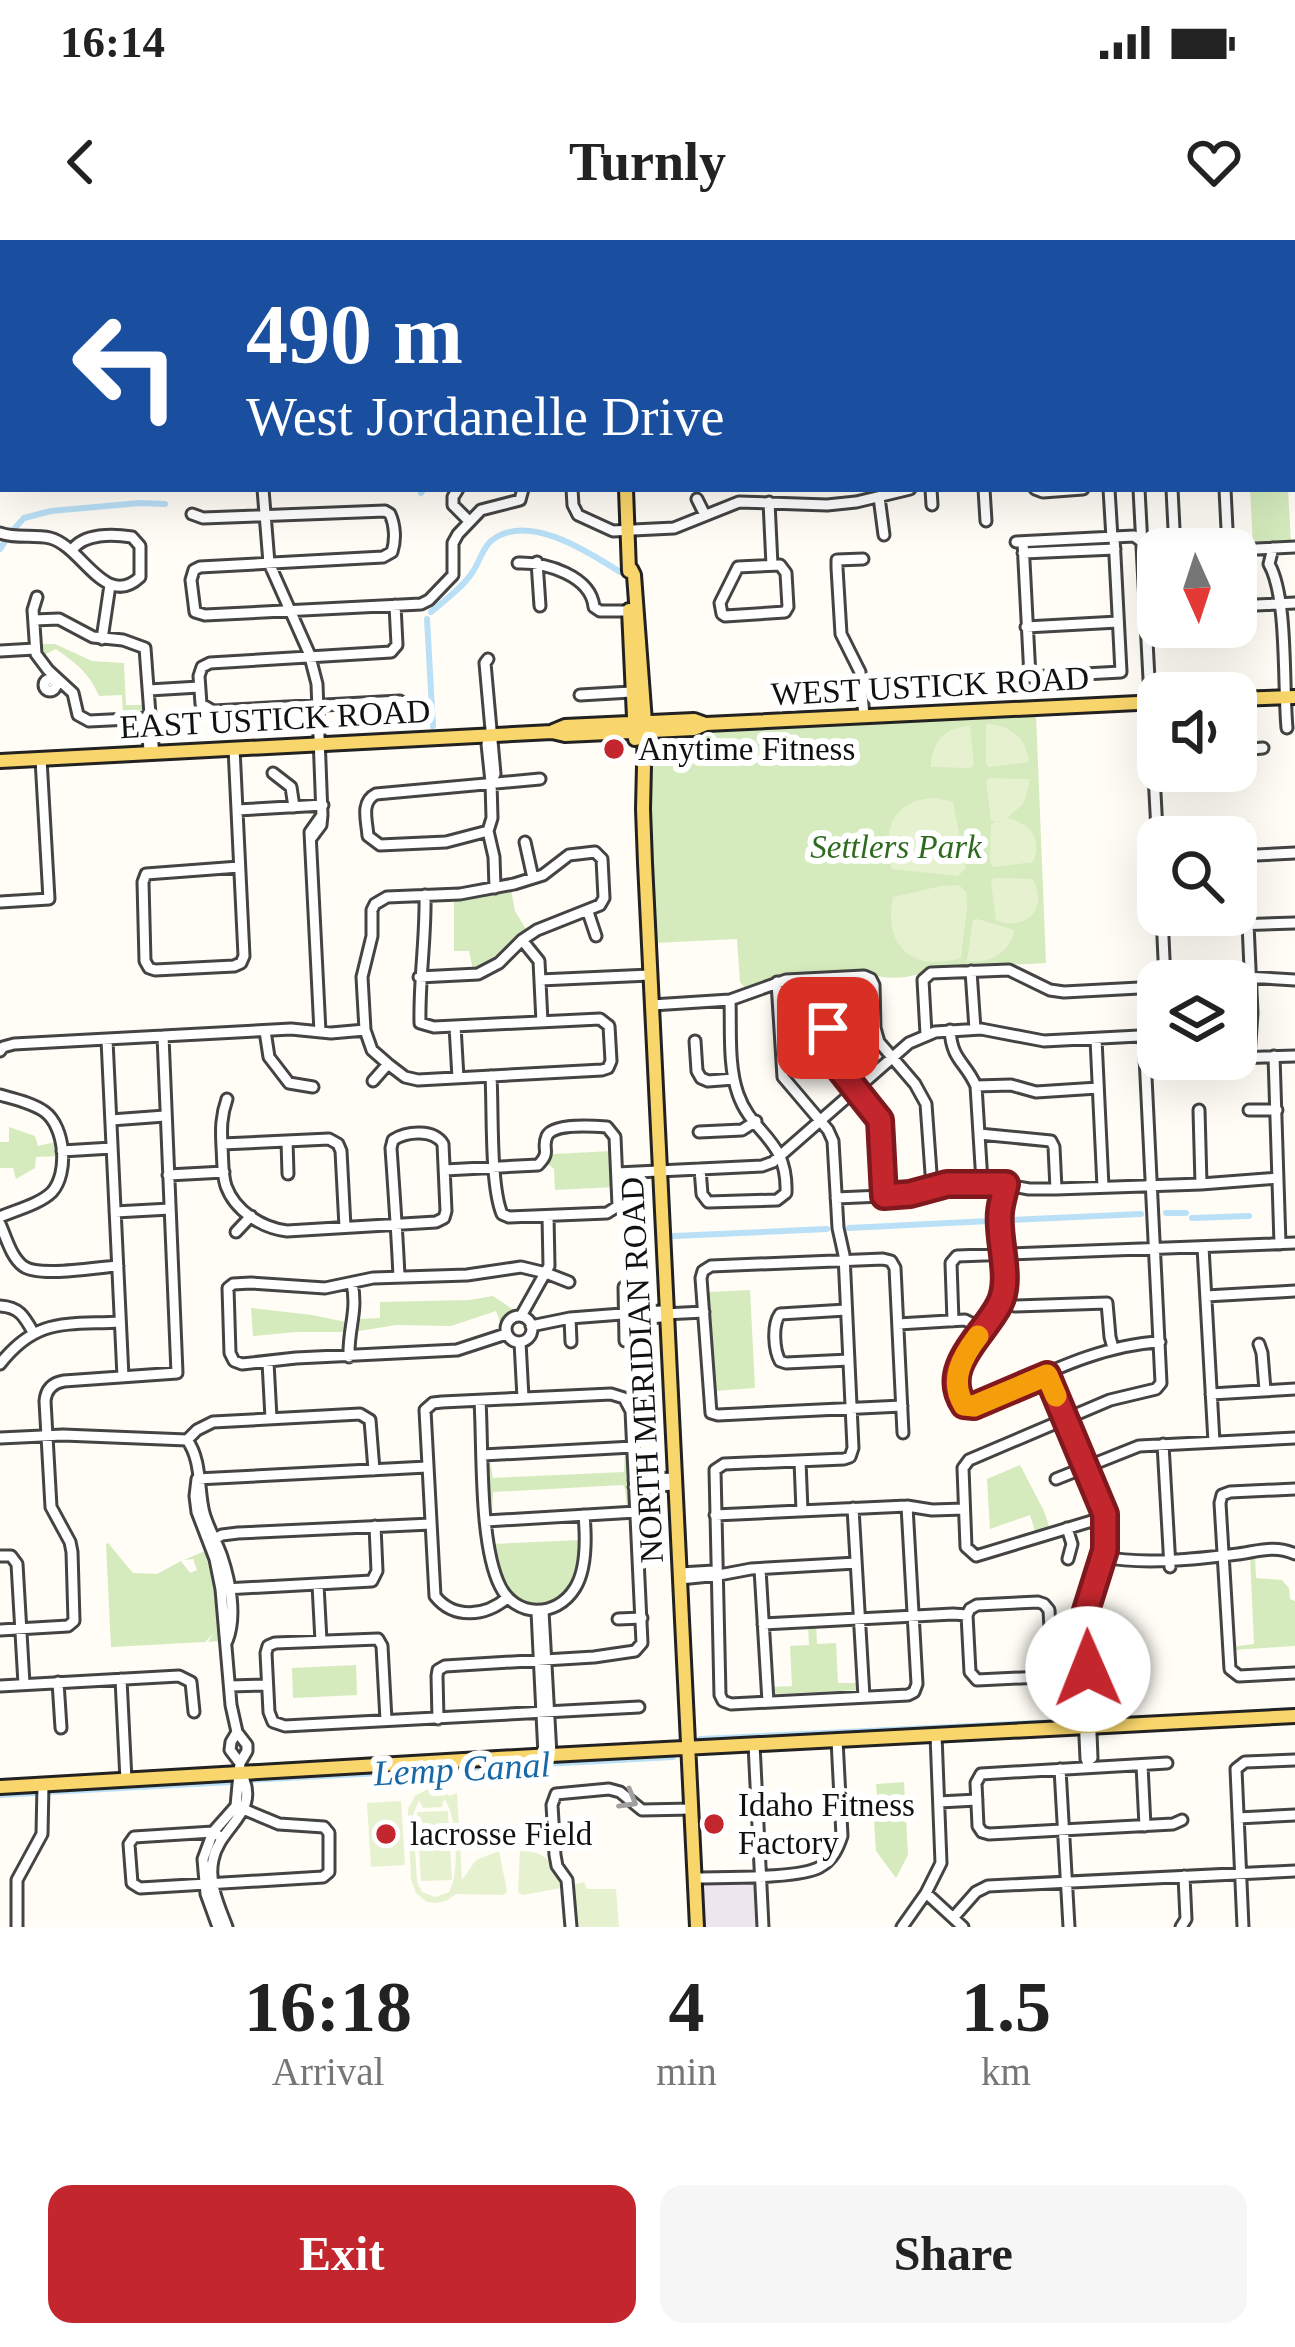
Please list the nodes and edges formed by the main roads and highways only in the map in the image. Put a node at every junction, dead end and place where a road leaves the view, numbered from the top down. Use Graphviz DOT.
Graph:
graph roads {
  1 [pos="626,492"];
  2 [pos="632,595"];
  3 [pos="1290,697"];
  4 [pos="1257,698"];
  5 [pos="1137,703"];
  6 [pos="640,727"];
  7 [pos="0,761"];
  8 [pos="1295,1716"];
  9 [pos="689,1748"];
  10 [pos="0,1787"];
  11 [pos="697,1927"];
  1 -- 2 [label="main road, NORTH MERIDIAN ROAD"];
  2 -- 6 [label="main road, NORTH MERIDIAN ROAD"];
  2 -- 6 [label="main road, NORTH MERIDIAN ROAD"];
  3 -- 4 [label="main road"];
  5 -- 6 [label="main road, WEST USTICK ROAD"];
  6 -- 7 [label="main road, EAST USTICK ROAD"];
  6 -- 9 [label="main road, NORTH MERIDIAN ROAD"];
  8 -- 9 [label="main road"];
  9 -- 10 [label="main road"];
  9 -- 11 [label="main road, NORTH MERIDIAN ROAD"];
}
